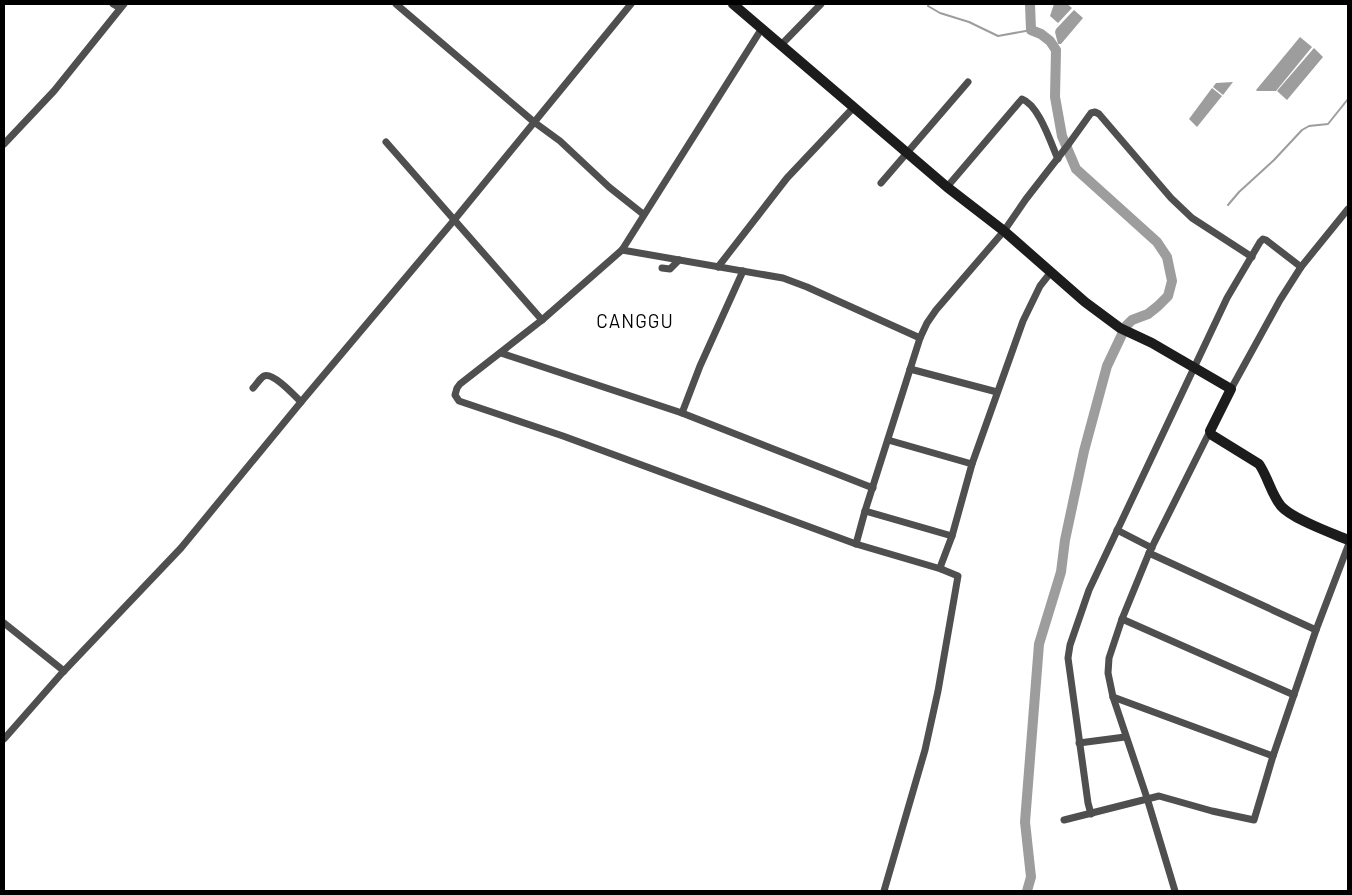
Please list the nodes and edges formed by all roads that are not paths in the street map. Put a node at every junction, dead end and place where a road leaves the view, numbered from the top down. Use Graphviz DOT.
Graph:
graph roads {
  1 [pos="113,4"];
  2 [pos="396,4"];
  3 [pos="631,4"];
  4 [pos="733,4"];
  5 [pos="820,4"];
  6 [pos="122,6"];
  7 [pos="762,28"];
  8 [pos="782,44"];
  9 [pos="968,82"];
  10 [pos="854,106"];
  11 [pos="534,122"];
  12 [pos="386,142"];
  13 [pos="4,144"];
  14 [pos="907,152"];
  15 [pos="1059,158"];
  16 [pos="881,183"];
  17 [pos="947,187"];
  18 [pos="1348,208"];
  19 [pos="643,214"];
  20 [pos="455,219"];
  21 [pos="1004,231"];
  22 [pos="622,250"];
  23 [pos="1252,257"];
  24 [pos="680,260"];
  25 [pos="718,267"];
  26 [pos="1301,267"];
  27 [pos="662,268"];
  28 [pos="743,271"];
  29 [pos="1050,272"];
  30 [pos="542,320"];
  31 [pos="920,338"];
  32 [pos="501,353"];
  33 [pos="1196,368"];
  34 [pos="910,369"];
  35 [pos="253,388"];
  36 [pos="1231,389"];
  37 [pos="997,392"];
  38 [pos="301,402"];
  39 [pos="682,413"];
  40 [pos="1210,431"];
  41 [pos="888,440"];
  42 [pos="972,464"];
  43 [pos="873,488"];
  44 [pos="865,511"];
  45 [pos="1117,530"];
  46 [pos="952,536"];
  47 [pos="1348,540"];
  48 [pos="856,544"];
  49 [pos="1348,546"];
  50 [pos="1151,551"];
  51 [pos="941,569"];
  52 [pos="1122,619"];
  53 [pos="4,623"];
  54 [pos="1316,630"];
  55 [pos="64,671"];
  56 [pos="1294,695"];
  57 [pos="1113,697"];
  58 [pos="1126,737"];
  59 [pos="4,739"];
  60 [pos="1079,743"];
  61 [pos="1273,756"];
  62 [pos="1147,798"];
  63 [pos="1091,814"];
  64 [pos="1064,820"];
  65 [pos="884,891"];
  66 [pos="1176,891"];
  1 -- 6 [label="street"];
  2 -- 11 [label="street"];
  3 -- 11 [label="street"];
  4 -- 7 [label="street"];
  5 -- 8 [label="street"];
  6 -- 13 [label="street"];
  7 -- 8 [label="street"];
  7 -- 19 [label="street"];
  8 -- 10 [label="street"];
  9 -- 14 [label="street"];
  10 -- 14 [label="street"];
  10 -- 25 [label="street"];
  11 -- 19 [label="street"];
  11 -- 20 [label="street"];
  12 -- 20 [label="street"];
  14 -- 16 [label="street"];
  14 -- 17 [label="street"];
  15 -- 17 [label="street"];
  15 -- 21 [label="street"];
  15 -- 23 [label="street"];
  17 -- 21 [label="street"];
  18 -- 26 [label="street"];
  19 -- 22 [label="street"];
  20 -- 30 [label="street"];
  20 -- 38 [label="street"];
  21 -- 29 [label="street"];
  21 -- 31 [label="street"];
  22 -- 24 [label="street"];
  22 -- 30 [label="street"];
  23 -- 26 [label="street"];
  23 -- 33 [label="street"];
  24 -- 25 [label="street"];
  24 -- 27 [label="street"];
  25 -- 28 [label="street"];
  26 -- 36 [label="street"];
  28 -- 31 [label="street"];
  28 -- 39 [label="street"];
  29 -- 33 [label="street"];
  29 -- 37 [label="street"];
  30 -- 32 [label="street"];
  31 -- 34 [label="street"];
  32 -- 39 [label="street"];
  32 -- 48 [label="street"];
  33 -- 36 [label="street"];
  33 -- 45 [label="street"];
  34 -- 37 [label="street"];
  34 -- 41 [label="street"];
  35 -- 38 [label="street"];
  36 -- 40 [label="street"];
  37 -- 42 [label="street"];
  38 -- 55 [label="street"];
  39 -- 43 [label="street"];
  40 -- 47 [label="street"];
  40 -- 50 [label="street"];
  41 -- 42 [label="street"];
  41 -- 43 [label="street"];
  42 -- 46 [label="street"];
  43 -- 44 [label="street"];
  44 -- 46 [label="street"];
  44 -- 48 [label="street"];
  45 -- 50 [label="street"];
  45 -- 60 [label="street"];
  46 -- 51 [label="street"];
  48 -- 51 [label="street"];
  49 -- 54 [label="street"];
  50 -- 52 [label="street"];
  50 -- 54 [label="street"];
  51 -- 65 [label="street"];
  52 -- 56 [label="street"];
  52 -- 57 [label="street"];
  53 -- 55 [label="street"];
  54 -- 56 [label="street"];
  55 -- 59 [label="street"];
  56 -- 61 [label="street"];
  57 -- 58 [label="street"];
  57 -- 61 [label="street"];
  58 -- 60 [label="street"];
  58 -- 62 [label="street"];
  60 -- 63 [label="street"];
  61 -- 62 [label="street"];
  62 -- 63 [label="street"];
  62 -- 66 [label="street"];
  63 -- 64 [label="street"];
}
